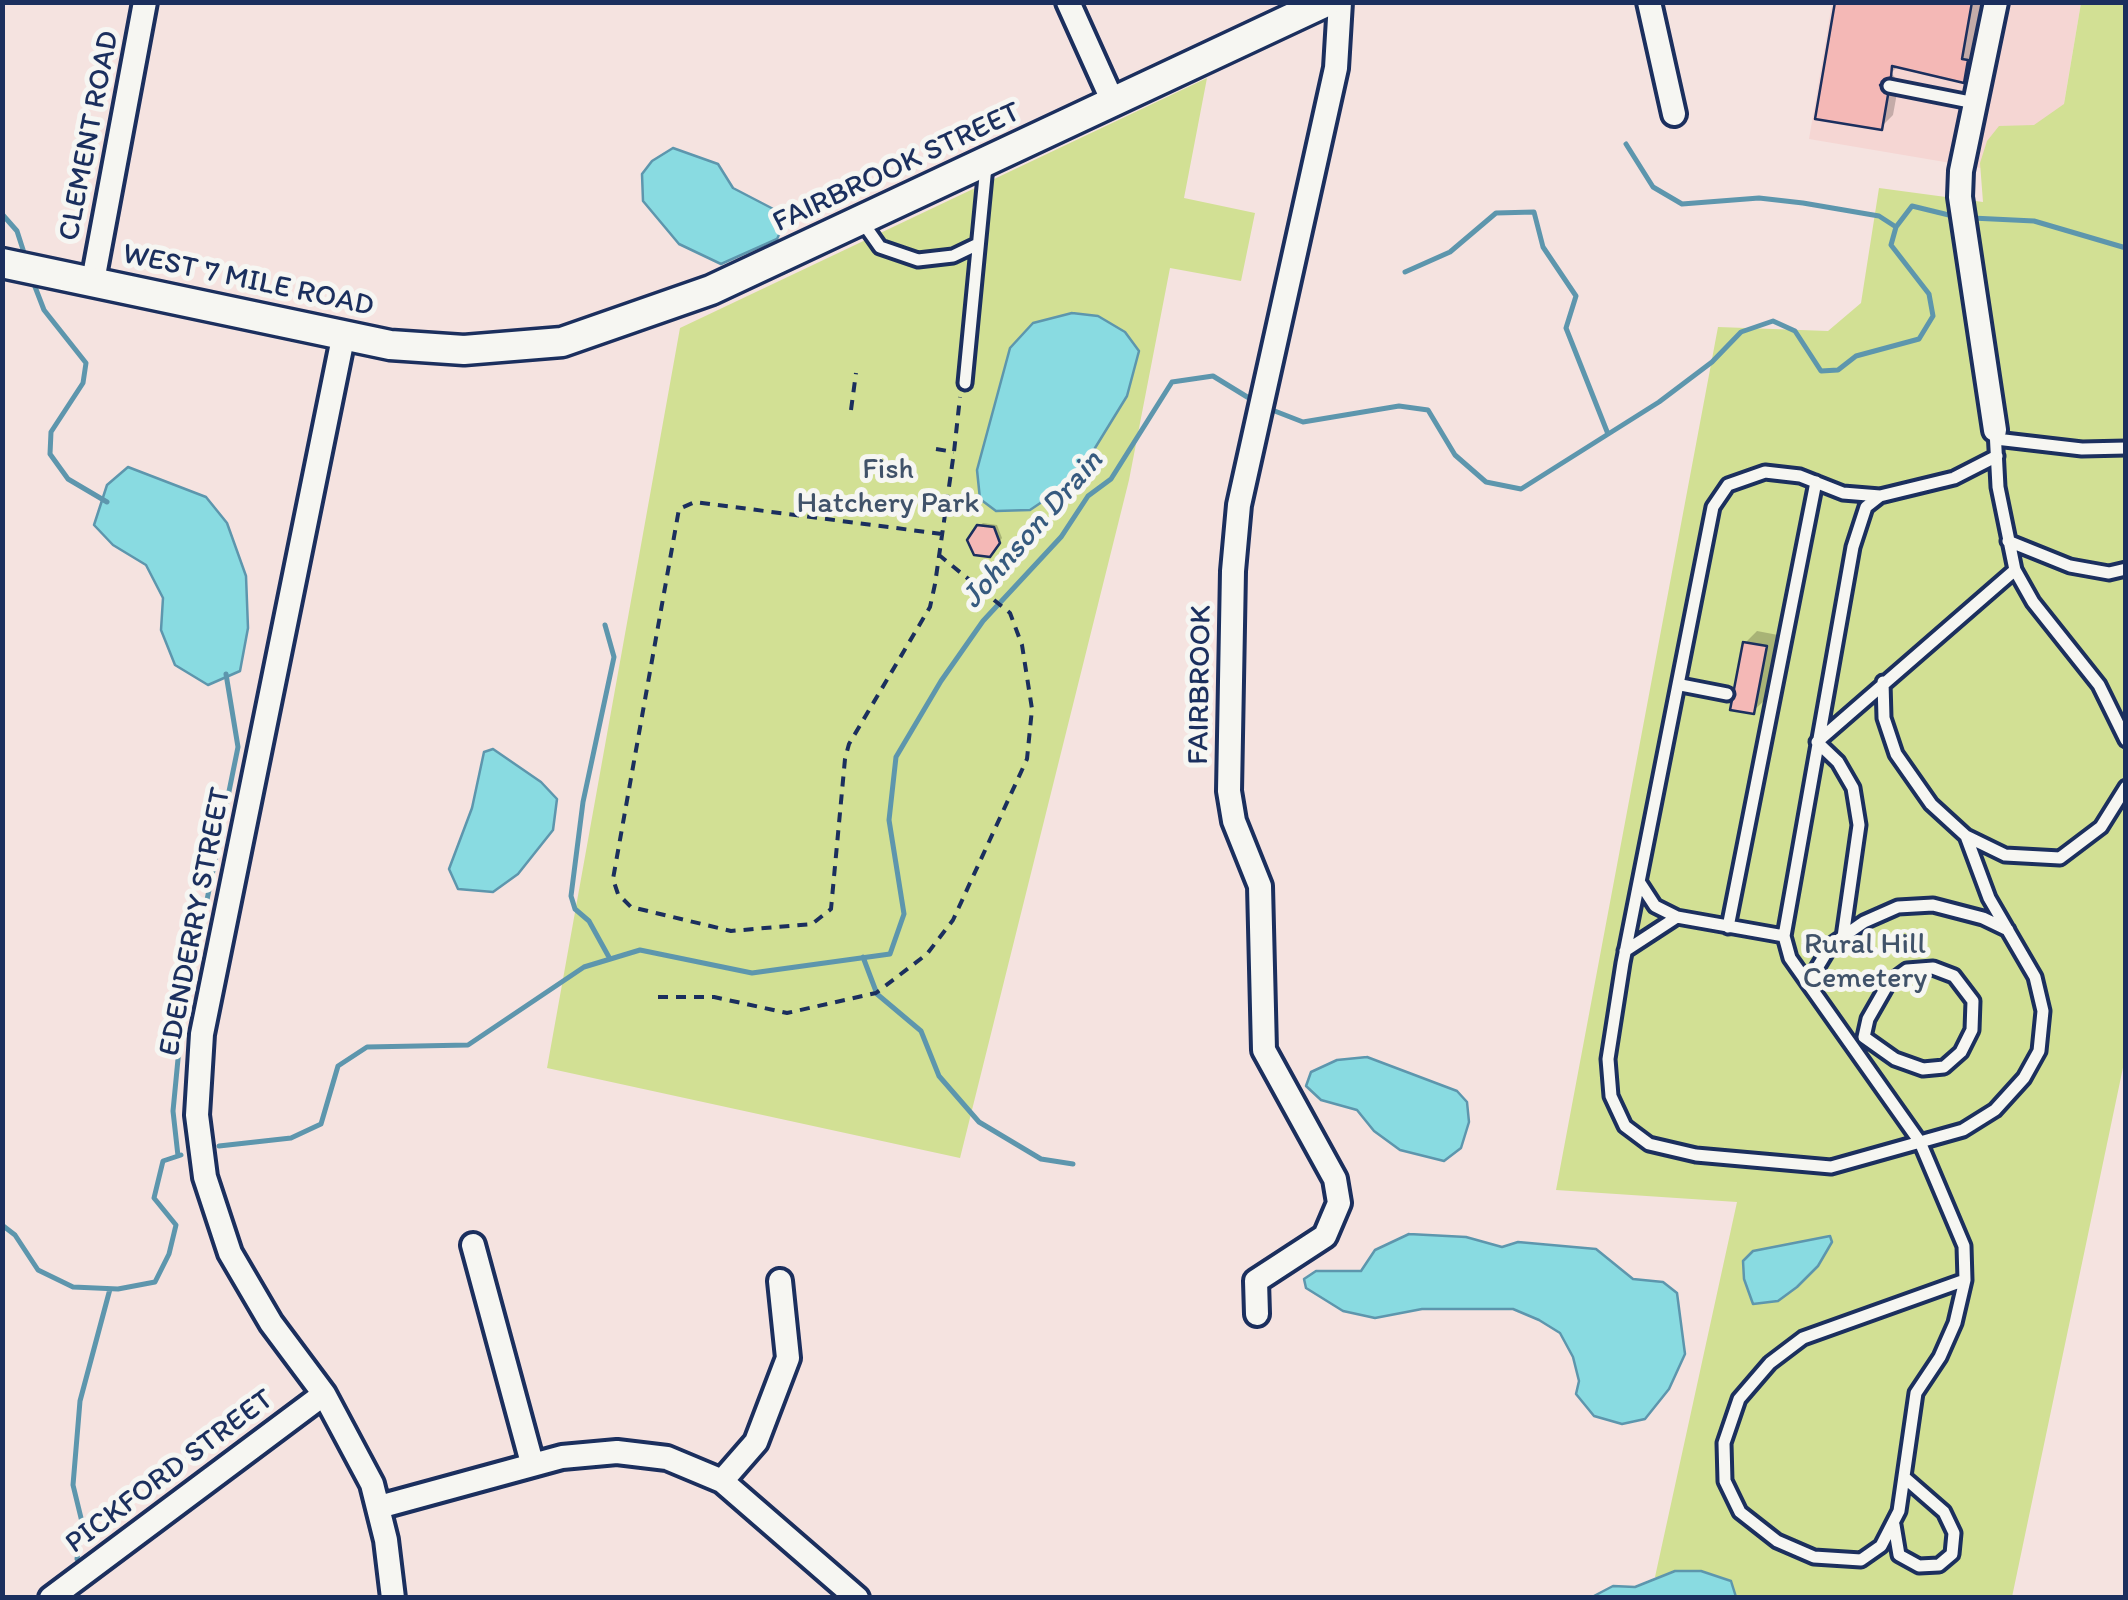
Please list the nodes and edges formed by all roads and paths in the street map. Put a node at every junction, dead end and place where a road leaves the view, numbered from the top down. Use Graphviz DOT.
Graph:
graph roads {
  1 [pos="145,2"];
  2 [pos="1068,2"];
  3 [pos="1326,2"];
  4 [pos="1340,2"];
  5 [pos="1649,2"];
  6 [pos="1996,2"];
  7 [pos="1889,86"];
  8 [pos="1113,102"];
  9 [pos="1975,102"];
  10 [pos="1674,114"];
  11 [pos="986,161"];
  12 [pos="861,220"];
  13 [pos="978,244"];
  14 [pos="2,263"];
  15 [pos="93,282"];
  16 [pos="343,338"];
  17 [pos="482,349"];
  18 [pos="856,373"];
  19 [pos="963,382"];
  20 [pos="851,410"];
  21 [pos="1996,434"];
  22 [pos="2126,448"];
  23 [pos="936,450"];
  24 [pos="954,452"];
  25 [pos="1997,456"];
  26 [pos="1816,482"];
  27 [pos="1880,496"];
  28 [pos="942,534"];
  29 [pos="2008,540"];
  30 [pos="939,555"];
  31 [pos="2126,569"];
  32 [pos="2015,570"];
  33 [pos="1882,682"];
  34 [pos="1682,685"];
  35 [pos="1727,694"];
  36 [pos="2126,740"];
  37 [pos="1818,742"];
  38 [pos="2126,787"];
  39 [pos="1966,836"];
  40 [pos="1640,882"];
  41 [pos="1677,917"];
  42 [pos="1728,927"];
  43 [pos="2012,932"];
  44 [pos="1784,936"];
  45 [pos="1842,937"];
  46 [pos="1625,951"];
  47 [pos="1808,983"];
  48 [pos="658,997"];
  49 [pos="1864,1038"];
  50 [pos="1848,1040"];
  51 [pos="1920,1142"];
  52 [pos="474,1244"];
  53 [pos="1965,1280"];
  54 [pos="780,1281"];
  55 [pos="1257,1314"];
  56 [pos="324,1394"];
  57 [pos="532,1464"];
  58 [pos="1905,1478"];
  59 [pos="722,1481"];
  60 [pos="379,1508"];
  61 [pos="1894,1525"];
  62 [pos="51,1598"];
  63 [pos="393,1598"];
  64 [pos="857,1598"];
  1 -- 15 [label="street, CLEMENT ROAD"];
  2 -- 8 [label="street"];
  3 -- 8 [label="street, FAIRBROOK STREET"];
  4 -- 55 [label="street, FAIRBROOK"];
  5 -- 10 [label="street"];
  6 -- 9 [label="street"];
  7 -- 9 [label="lane"];
  8 -- 11 [label="street, FAIRBROOK STREET"];
  9 -- 21 [label="street"];
  11 -- 12 [label="street, FAIRBROOK STREET"];
  11 -- 13 [label="lane"];
  12 -- 13 [label="lane"];
  12 -- 17 [label="street, FAIRBROOK STREET"];
  13 -- 19 [label="lane"];
  14 -- 15 [label="street, WEST 7 MILE ROAD"];
  15 -- 16 [label="street, WEST 7 MILE ROAD"];
  16 -- 17 [label="street, WEST 7 MILE ROAD"];
  16 -- 56 [label="street, EDENDERRY STREET"];
  18 -- 20 [label="path"];
  19 -- 24 [label="path"];
  21 -- 22 [label="lane"];
  21 -- 25 [label="lane"];
  23 -- 24 [label="path"];
  24 -- 28 [label="path"];
  25 -- 27 [label="lane"];
  25 -- 29 [label="lane"];
  26 -- 27 [label="lane"];
  26 -- 34 [label="lane"];
  26 -- 42 [label="lane"];
  27 -- 37 [label="lane"];
  28 -- 30 [label="path"];
  28 -- 30 [label="path"];
  29 -- 31 [label="lane"];
  29 -- 32 [label="lane"];
  30 -- 48 [label="path"];
  32 -- 33 [label="lane"];
  32 -- 36 [label="lane"];
  33 -- 37 [label="lane"];
  33 -- 39 [label="lane"];
  34 -- 35 [label="lane"];
  34 -- 40 [label="lane"];
  37 -- 44 [label="lane"];
  37 -- 45 [label="lane"];
  38 -- 39 [label="lane"];
  39 -- 43 [label="lane"];
  40 -- 41 [label="lane"];
  40 -- 46 [label="lane"];
  41 -- 42 [label="lane"];
  41 -- 46 [label="lane"];
  42 -- 44 [label="lane"];
  43 -- 45 [label="lane"];
  43 -- 51 [label="lane"];
  44 -- 47 [label="lane"];
  45 -- 47 [label="lane"];
  46 -- 51 [label="lane"];
  47 -- 50 [label="lane"];
  49 -- 49 [label="lane"];
  49 -- 50 [label="lane"];
  50 -- 51 [label="lane"];
  51 -- 53 [label="lane"];
  52 -- 57 [label="street"];
  53 -- 58 [label="lane"];
  53 -- 61 [label="lane"];
  54 -- 59 [label="street"];
  56 -- 60 [label="street, EDENDERRY STREET"];
  56 -- 62 [label="street, PICKFORD STREET"];
  57 -- 59 [label="street"];
  57 -- 60 [label="street"];
  58 -- 61 [label="lane"];
  58 -- 61 [label="lane"];
  59 -- 64 [label="street"];
  60 -- 63 [label="street, EDENDERRY STREET"];
}
